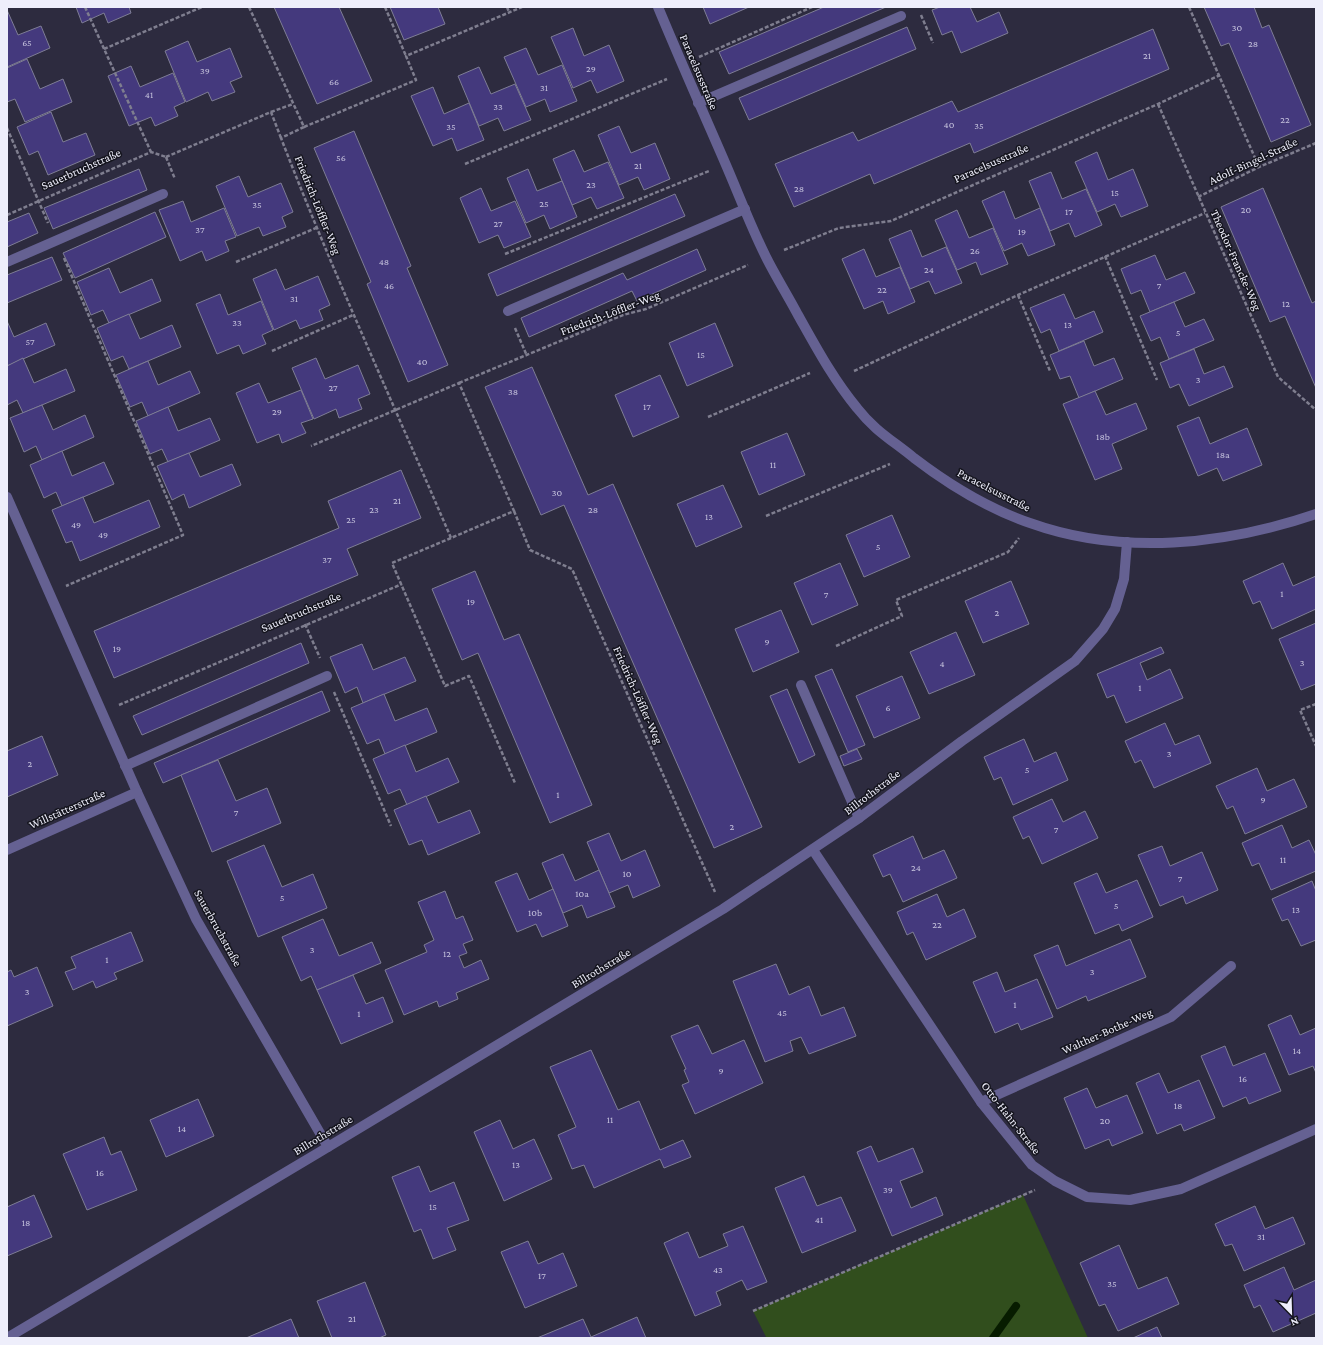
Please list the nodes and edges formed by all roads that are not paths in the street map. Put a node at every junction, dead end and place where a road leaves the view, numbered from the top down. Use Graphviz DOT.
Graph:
graph roads {
  1 [pos="658,7"];
  2 [pos="901,16"];
  3 [pos="698,103"];
  4 [pos="163,194"];
  5 [pos="745,210"];
  6 [pos="7,262"];
  7 [pos="508,311"];
  8 [pos="7,497"];
  9 [pos="9,508"];
  10 [pos="1316,514"];
  11 [pos="1127,542"];
  12 [pos="327,676"];
  13 [pos="801,685"];
  14 [pos="125,766"];
  15 [pos="137,792"];
  16 [pos="859,818"];
  17 [pos="7,850"];
  18 [pos="813,850"];
  19 [pos="1231,966"];
  20 [pos="981,1102"];
  21 [pos="1316,1129"];
  22 [pos="328,1147"];
  23 [pos="7,1338"];
  1 -- 3 [label="street, Paracelsusstraße"];
  2 -- 3 [label="street"];
  3 -- 5 [label="street, Paracelsusstraße"];
  4 -- 6 [label="street"];
  5 -- 7 [label="street"];
  5 -- 11 [label="street, Paracelsusstraße"];
  8 -- 9 [label="street, Sauerbruchstraße"];
  9 -- 14 [label="street, Sauerbruchstraße"];
  10 -- 11 [label="street, Paracelsusstraße"];
  11 -- 16 [label="street, Billrothstraße"];
  12 -- 14 [label="street"];
  13 -- 16 [label="street"];
  14 -- 15 [label="street, Sauerbruchstraße"];
  15 -- 17 [label="street, Willstätterstraße"];
  15 -- 22 [label="street, Sauerbruchstraße"];
  16 -- 18 [label="street, Billrothstraße"];
  18 -- 20 [label="street, Otto-Hahn-Straße"];
  18 -- 22 [label="street, Billrothstraße"];
  19 -- 20 [label="street, Walther-Bothe-Weg"];
  20 -- 21 [label="street, Otto-Hahn-Straße"];
  22 -- 23 [label="street, Billrothstraße"];
}
